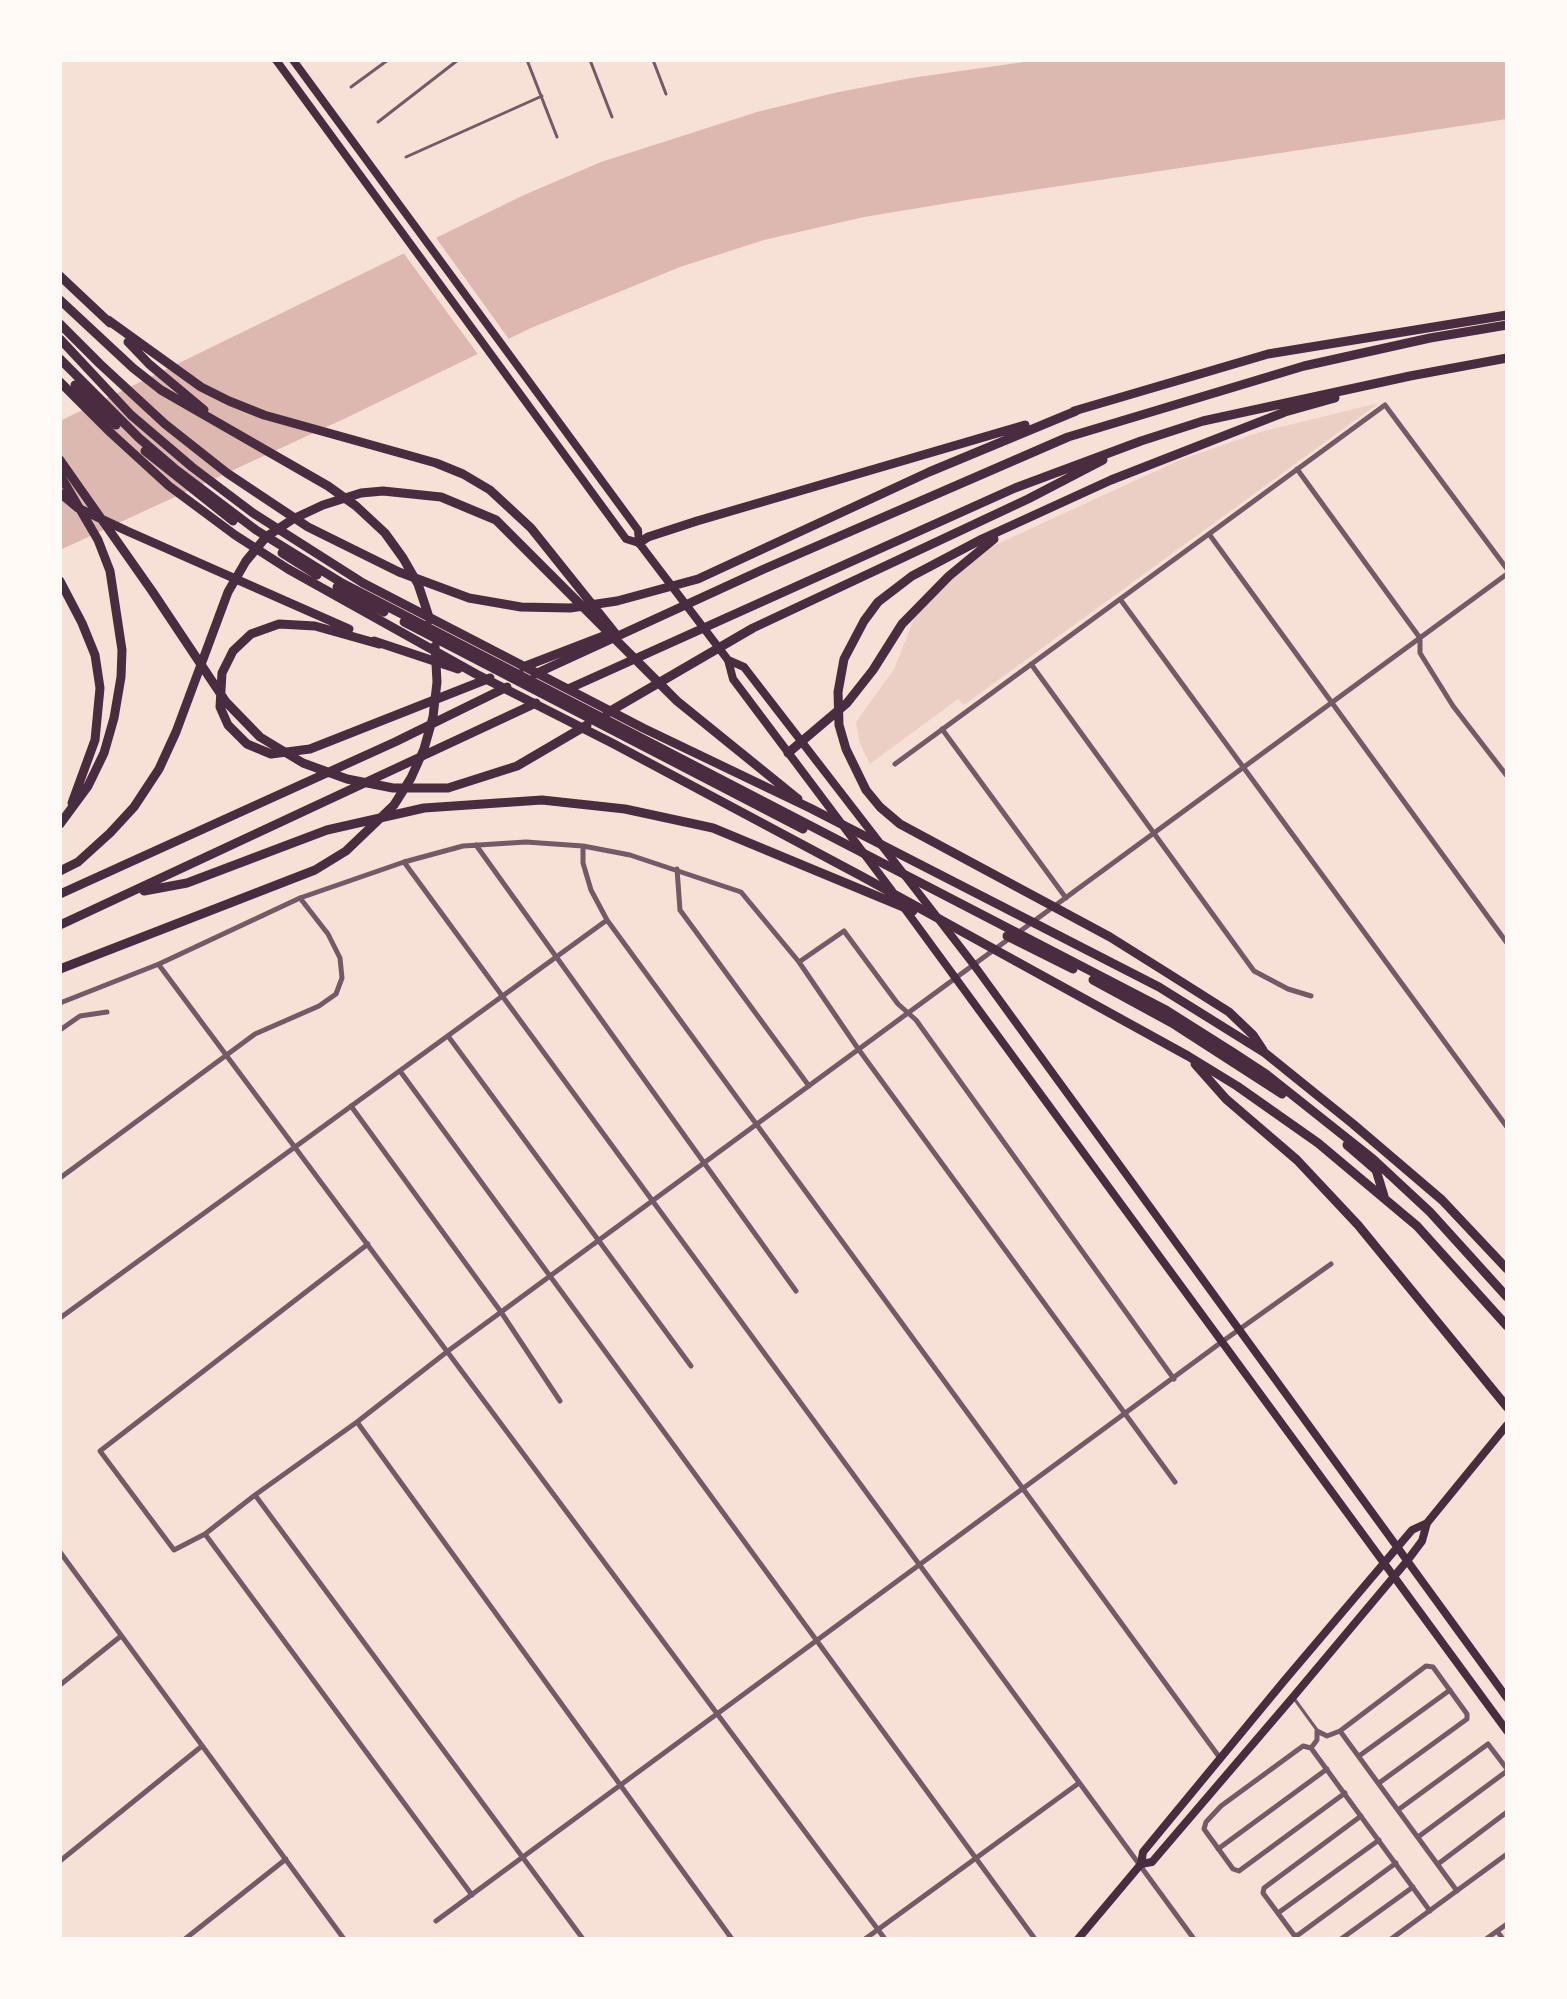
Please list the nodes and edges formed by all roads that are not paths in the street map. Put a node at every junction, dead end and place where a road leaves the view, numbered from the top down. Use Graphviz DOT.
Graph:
graph roads {
  1 [pos="276,60"];
  2 [pos="293,60"];
  3 [pos="388,60"];
  4 [pos="458,60"];
  5 [pos="527,60"];
  6 [pos="590,60"];
  7 [pos="659,60"];
  8 [pos="653,61"];
  9 [pos="351,87"];
  10 [pos="666,94"];
  11 [pos="542,96"];
  12 [pos="612,117"];
  13 [pos="378,122"];
  14 [pos="557,137"];
  15 [pos="406,157"];
  16 [pos="60,276"];
  17 [pos="60,300"];
  18 [pos="1507,315"];
  19 [pos="108,320"];
  20 [pos="60,324"];
  21 [pos="1507,325"];
  22 [pos="60,339"];
  23 [pos="1507,358"];
  24 [pos="60,359"];
  25 [pos="60,369"];
  26 [pos="1410,376"];
  27 [pos="60,382"];
  28 [pos="1076,411"];
  29 [pos="226,429"];
  30 [pos="1141,441"];
  31 [pos="60,460"];
  32 [pos="1297,469"];
  33 [pos="60,475"];
  34 [pos="60,493"];
  35 [pos="1028,518"];
  36 [pos="1209,534"];
  37 [pos="639,543"];
  38 [pos="302,562"];
  39 [pos="764,569"];
  40 [pos="1507,572"];
  41 [pos="60,581"];
  42 [pos="1120,599"];
  43 [pos="1420,638"];
  44 [pos="379,644"];
  45 [pos="629,651"];
  46 [pos="728,660"];
  47 [pos="1031,664"];
  48 [pos="476,674"];
  49 [pos="1332,703"];
  50 [pos="942,729"];
  51 [pos="630,736"];
  52 [pos="802,741"];
  53 [pos="788,753"];
  54 [pos="895,764"];
  55 [pos="1243,768"];
  56 [pos="1507,776"];
  57 [pos="810,808"];
  58 [pos="68,813"];
  59 [pos="60,824"];
  60 [pos="1154,833"];
  61 [pos="476,845"];
  62 [pos="583,846"];
  63 [pos="404,862"];
  64 [pos="677,869"];
  65 [pos="60,871"];
  66 [pos="131,893"];
  67 [pos="60,894"];
  68 [pos="300,898"];
  69 [pos="1066,898"];
  70 [pos="607,920"];
  71 [pos="942,922"];
  72 [pos="60,925"];
  73 [pos="1027,943"];
  74 [pos="1507,943"];
  75 [pos="558,956"];
  76 [pos="799,962"];
  77 [pos="159,964"];
  78 [pos="974,965"];
  79 [pos="60,969"];
  80 [pos="956,978"];
  81 [pos="503,996"];
  82 [pos="1311,996"];
  83 [pos="60,1003"];
  84 [pos="107,1012"];
  85 [pos="909,1013"];
  86 [pos="60,1030"];
  87 [pos="448,1036"];
  88 [pos="859,1050"];
  89 [pos="1265,1053"];
  90 [pos="226,1055"];
  91 [pos="1188,1056"];
  92 [pos="400,1071"];
  93 [pos="809,1086"];
  94 [pos="351,1106"];
  95 [pos="755,1126"];
  96 [pos="1507,1127"];
  97 [pos="296,1147"];
  98 [pos="704,1163"];
  99 [pos="60,1178"];
  100 [pos="1386,1199"];
  101 [pos="653,1201"];
  102 [pos="600,1239"];
  103 [pos="368,1244"];
  104 [pos="1331,1264"];
  105 [pos="1507,1269"];
  106 [pos="549,1277"];
  107 [pos="796,1291"];
  108 [pos="1507,1297"];
  109 [pos="501,1312"];
  110 [pos="60,1318"];
  111 [pos="1507,1326"];
  112 [pos="1238,1331"];
  113 [pos="1223,1341"];
  114 [pos="448,1351"];
  115 [pos="691,1366"];
  116 [pos="1174,1379"];
  117 [pos="560,1401"];
  118 [pos="1507,1407"];
  119 [pos="1126,1414"];
  120 [pos="357,1422"];
  121 [pos="1507,1425"];
  122 [pos="1175,1482"];
  123 [pos="1023,1490"];
  124 [pos="255,1495"];
  125 [pos="1427,1523"];
  126 [pos="205,1534"];
  127 [pos="1397,1547"];
  128 [pos="60,1552"];
  129 [pos="1407,1561"];
  130 [pos="1384,1563"];
  131 [pos="920,1566"];
  132 [pos="1394,1576"];
  133 [pos="121,1636"];
  134 [pos="816,1642"];
  135 [pos="60,1685"];
  136 [pos="1450,1690"];
  137 [pos="1293,1697"];
  138 [pos="1507,1698"];
  139 [pos="718,1714"];
  140 [pos="1317,1731"];
  141 [pos="1340,1731"];
  142 [pos="1507,1731"];
  143 [pos="202,1746"];
  144 [pos="1311,1748"];
  145 [pos="1359,1756"];
  146 [pos="1220,1758"];
  147 [pos="1327,1769"];
  148 [pos="1507,1770"];
  149 [pos="1079,1783"];
  150 [pos="1379,1783"];
  151 [pos="621,1786"];
  152 [pos="1345,1793"];
  153 [pos="1398,1810"];
  154 [pos="1507,1812"];
  155 [pos="1361,1816"];
  156 [pos="1418,1837"];
  157 [pos="1379,1840"];
  158 [pos="1218,1849"];
  159 [pos="1507,1854"];
  160 [pos="523,1857"];
  161 [pos="286,1859"];
  162 [pos="975,1859"];
  163 [pos="60,1861"];
  164 [pos="1396,1863"];
  165 [pos="1141,1864"];
  166 [pos="1438,1864"];
  167 [pos="1413,1887"];
  168 [pos="1457,1891"];
  169 [pos="472,1895"];
  170 [pos="1430,1911"];
  171 [pos="1278,1913"];
  172 [pos="436,1921"];
  173 [pos="1507,1924"];
  174 [pos="878,1930"];
  175 [pos="1497,1931"];
  176 [pos="185,1939"];
  177 [pos="344,1939"];
  178 [pos="583,1939"];
  179 [pos="732,1939"];
  180 [pos="865,1939"];
  181 [pos="885,1939"];
  182 [pos="1035,1939"];
  183 [pos="1078,1939"];
  184 [pos="1194,1939"];
  185 [pos="1341,1939"];
  186 [pos="1391,1939"];
  187 [pos="1486,1939"];
  188 [pos="1503,1939"];
  1 -- 37 [label="main road"];
  2 -- 37 [label="main road"];
  3 -- 9 [label="lane"];
  4 -- 13 [label="lane"];
  5 -- 11 [label="lane"];
  6 -- 12 [label="lane"];
  7 -- 8 [label="lane"];
  8 -- 10 [label="lane"];
  11 -- 14 [label="lane"];
  11 -- 15 [label="lane"];
  16 -- 19 [label="highway"];
  17 -- 29 [label="highway"];
  18 -- 28 [label="highway"];
  19 -- 29 [label="highway"];
  19 -- 45 [label="highway"];
  20 -- 28 [label="highway"];
  21 -- 39 [label="highway"];
  22 -- 57 [label="highway"];
  23 -- 26 [label="highway"];
  24 -- 38 [label="highway"];
  25 -- 38 [label="highway"];
  26 -- 30 [label="highway"];
  26 -- 35 [label="highway"];
  27 -- 48 [label="highway"];
  28 -- 37 [label="highway"];
  29 -- 79 [label="highway"];
  30 -- 31 [label="highway"];
  30 -- 66 [label="highway"];
  32 -- 36 [label="street"];
  32 -- 40 [label="street"];
  32 -- 43 [label="street"];
  33 -- 58 [label="highway"];
  34 -- 44 [label="highway"];
  35 -- 52 [label="highway"];
  35 -- 89 [label="highway"];
  36 -- 42 [label="street"];
  36 -- 49 [label="street"];
  37 -- 46 [label="main road"];
  38 -- 51 [label="highway"];
  39 -- 44 [label="highway"];
  39 -- 67 [label="highway"];
  40 -- 43 [label="street"];
  41 -- 58 [label="highway"];
  42 -- 47 [label="street"];
  42 -- 55 [label="street"];
  43 -- 49 [label="street"];
  43 -- 56 [label="street"];
  44 -- 48 [label="highway"];
  45 -- 57 [label="highway"];
  45 -- 65 [label="highway"];
  46 -- 52 [label="main road"];
  46 -- 53 [label="main road"];
  47 -- 50 [label="street"];
  47 -- 60 [label="street"];
  48 -- 71 [label="highway"];
  49 -- 55 [label="street"];
  49 -- 74 [label="street"];
  50 -- 54 [label="street"];
  50 -- 69 [label="street"];
  51 -- 73 [label="highway"];
  51 -- 73 [label="highway"];
  52 -- 53 [label="highway"];
  52 -- 78 [label="main road"];
  53 -- 80 [label="main road"];
  55 -- 60 [label="street"];
  55 -- 96 [label="street"];
  57 -- 89 [label="highway"];
  58 -- 59 [label="highway"];
  60 -- 69 [label="street"];
  60 -- 82 [label="street"];
  61 -- 62 [label="street"];
  61 -- 63 [label="street"];
  61 -- 75 [label="street"];
  62 -- 64 [label="street"];
  62 -- 70 [label="street"];
  63 -- 68 [label="street"];
  63 -- 81 [label="street"];
  64 -- 76 [label="street"];
  64 -- 93 [label="street"];
  66 -- 71 [label="highway"];
  66 -- 72 [label="highway"];
  68 -- 77 [label="street"];
  68 -- 90 [label="street"];
  69 -- 78 [label="street"];
  70 -- 75 [label="street"];
  70 -- 95 [label="street"];
  71 -- 91 [label="highway"];
  73 -- 100 [label="highway"];
  73 -- 108 [label="highway"];
  75 -- 81 [label="street"];
  75 -- 98 [label="street"];
  76 -- 85 [label="street"];
  76 -- 88 [label="street"];
  77 -- 83 [label="street"];
  77 -- 90 [label="street"];
  78 -- 80 [label="street"];
  78 -- 112 [label="main road"];
  80 -- 85 [label="street"];
  80 -- 113 [label="main road"];
  81 -- 87 [label="street"];
  81 -- 101 [label="street"];
  84 -- 86 [label="street"];
  85 -- 88 [label="street"];
  85 -- 116 [label="street"];
  87 -- 92 [label="street"];
  87 -- 102 [label="street"];
  88 -- 93 [label="street"];
  88 -- 119 [label="street"];
  89 -- 105 [label="highway"];
  90 -- 97 [label="street"];
  90 -- 99 [label="street"];
  91 -- 100 [label="highway"];
  91 -- 118 [label="highway"];
  92 -- 94 [label="street"];
  92 -- 106 [label="street"];
  93 -- 95 [label="street"];
  94 -- 97 [label="street"];
  94 -- 109 [label="street"];
  95 -- 98 [label="street"];
  95 -- 123 [label="street"];
  97 -- 103 [label="street"];
  97 -- 110 [label="street"];
  98 -- 101 [label="street"];
  98 -- 107 [label="street"];
  100 -- 111 [label="highway"];
  101 -- 102 [label="street"];
  101 -- 131 [label="street"];
  102 -- 106 [label="street"];
  102 -- 115 [label="street"];
  103 -- 114 [label="street"];
  103 -- 126 [label="street"];
  104 -- 112 [label="street"];
  106 -- 109 [label="street"];
  106 -- 134 [label="street"];
  109 -- 114 [label="street"];
  109 -- 117 [label="street"];
  112 -- 113 [label="street"];
  112 -- 127 [label="main road"];
  113 -- 116 [label="street"];
  113 -- 130 [label="main road"];
  114 -- 120 [label="street"];
  114 -- 139 [label="street"];
  116 -- 119 [label="street"];
  119 -- 122 [label="street"];
  119 -- 123 [label="street"];
  120 -- 124 [label="street"];
  120 -- 151 [label="street"];
  121 -- 125 [label="main road"];
  123 -- 131 [label="street"];
  123 -- 146 [label="street"];
  124 -- 126 [label="street"];
  124 -- 160 [label="street"];
  125 -- 127 [label="main road"];
  125 -- 129 [label="main road"];
  126 -- 169 [label="street"];
  127 -- 129 [label="main road"];
  127 -- 130 [label="main road"];
  128 -- 133 [label="street"];
  129 -- 132 [label="main road"];
  129 -- 138 [label="main road"];
  130 -- 132 [label="main road"];
  130 -- 146 [label="main road"];
  131 -- 134 [label="street"];
  131 -- 149 [label="street"];
  132 -- 137 [label="main road"];
  132 -- 142 [label="main road"];
  133 -- 135 [label="street"];
  133 -- 143 [label="street"];
  134 -- 139 [label="street"];
  134 -- 162 [label="street"];
  136 -- 141 [label="street"];
  136 -- 145 [label="street"];
  136 -- 150 [label="street"];
  137 -- 140 [label="lane"];
  137 -- 165 [label="main road"];
  139 -- 151 [label="street"];
  139 -- 174 [label="street"];
  140 -- 141 [label="street"];
  140 -- 144 [label="street"];
  141 -- 145 [label="street"];
  143 -- 161 [label="street"];
  143 -- 163 [label="street"];
  144 -- 147 [label="street"];
  144 -- 158 [label="street"];
  145 -- 150 [label="street"];
  146 -- 165 [label="main road"];
  147 -- 152 [label="street"];
  147 -- 158 [label="street"];
  148 -- 153 [label="street"];
  148 -- 156 [label="street"];
  149 -- 162 [label="street"];
  149 -- 165 [label="street"];
  150 -- 153 [label="street"];
  151 -- 160 [label="street"];
  151 -- 179 [label="street"];
  152 -- 155 [label="street"];
  152 -- 158 [label="street"];
  153 -- 156 [label="street"];
  154 -- 166 [label="street"];
  155 -- 157 [label="street"];
  155 -- 171 [label="street"];
  156 -- 166 [label="street"];
  157 -- 164 [label="street"];
  157 -- 171 [label="street"];
  159 -- 168 [label="street"];
  160 -- 169 [label="street"];
  160 -- 178 [label="street"];
  161 -- 176 [label="street"];
  161 -- 177 [label="street"];
  162 -- 174 [label="street"];
  162 -- 182 [label="street"];
  164 -- 167 [label="street"];
  164 -- 171 [label="street"];
  165 -- 183 [label="main road"];
  165 -- 184 [label="street"];
  166 -- 168 [label="street"];
  167 -- 170 [label="street"];
  167 -- 185 [label="street"];
  168 -- 170 [label="street"];
  169 -- 172 [label="street"];
  170 -- 186 [label="street"];
  173 -- 175 [label="street"];
  174 -- 180 [label="street"];
  174 -- 181 [label="street"];
  175 -- 187 [label="street"];
  175 -- 188 [label="street"];
}
